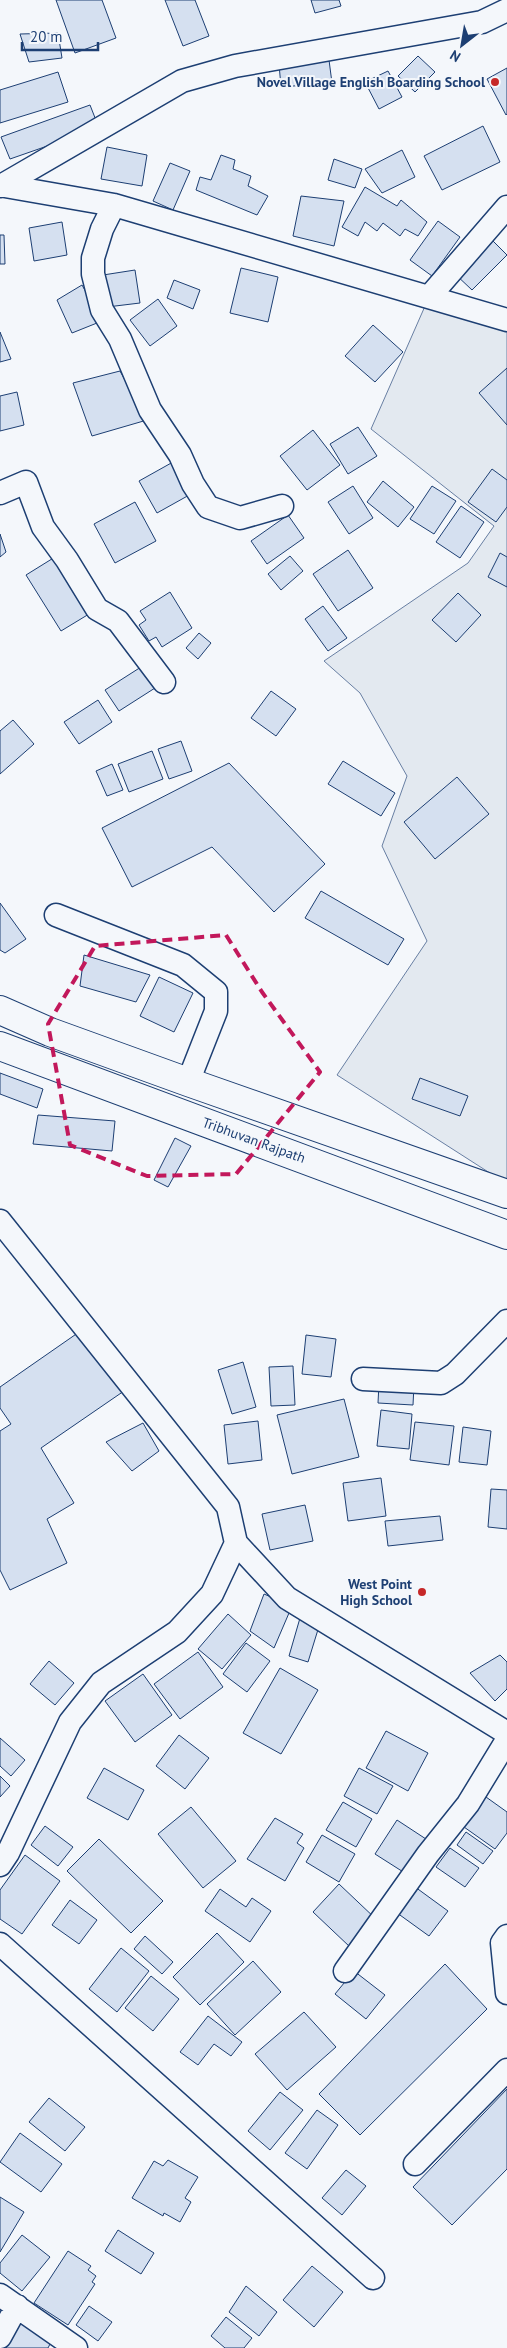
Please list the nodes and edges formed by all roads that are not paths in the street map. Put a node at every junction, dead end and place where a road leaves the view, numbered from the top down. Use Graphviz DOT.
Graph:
graph roads {
  1 [pos="507,10"];
  2 [pos="1,186"];
  3 [pos="114,205"];
  4 [pos="507,207"];
  5 [pos="430,297"];
  6 [pos="507,320"];
  7 [pos="0,493"];
  8 [pos="282,506"];
  9 [pos="164,682"];
  10 [pos="56,915"];
  11 [pos="0,1010"];
  12 [pos="0,1046"];
  13 [pos="188,1082"];
  14 [pos="507,1194"];
  15 [pos="0,1221"];
  16 [pos="507,1235"];
  17 [pos="507,1321"];
  18 [pos="363,1379"];
  19 [pos="236,1543"];
  20 [pos="507,1733"];
  21 [pos="507,1740"];
  22 [pos="3,1855"];
  23 [pos="507,1936"];
  24 [pos="0,1944"];
  25 [pos="345,1971"];
  26 [pos="507,1993"];
  27 [pos="507,2070"];
  28 [pos="415,2164"];
  29 [pos="372,2278"];
  30 [pos="8,2300"];
  31 [pos="0,2337"];
  32 [pos="76,2348"];
  1 -- 2 [label="street"];
  2 -- 3 [label="street"];
  3 -- 5 [label="street"];
  3 -- 8 [label="street"];
  4 -- 5 [label="street"];
  5 -- 6 [label="street"];
  7 -- 9 [label="street"];
  10 -- 13 [label="street"];
  11 -- 13 [label="highway"];
  12 -- 16 [label="highway, Tribhuvan Rajpath"];
  13 -- 14 [label="highway"];
  15 -- 19 [label="street"];
  17 -- 18 [label="street"];
  19 -- 20 [label="street"];
  19 -- 22 [label="street"];
  21 -- 25 [label="street"];
  23 -- 26 [label="street"];
  24 -- 29 [label="street"];
  27 -- 28 [label="street"];
  30 -- 31 [label="street"];
  30 -- 32 [label="street"];
}
